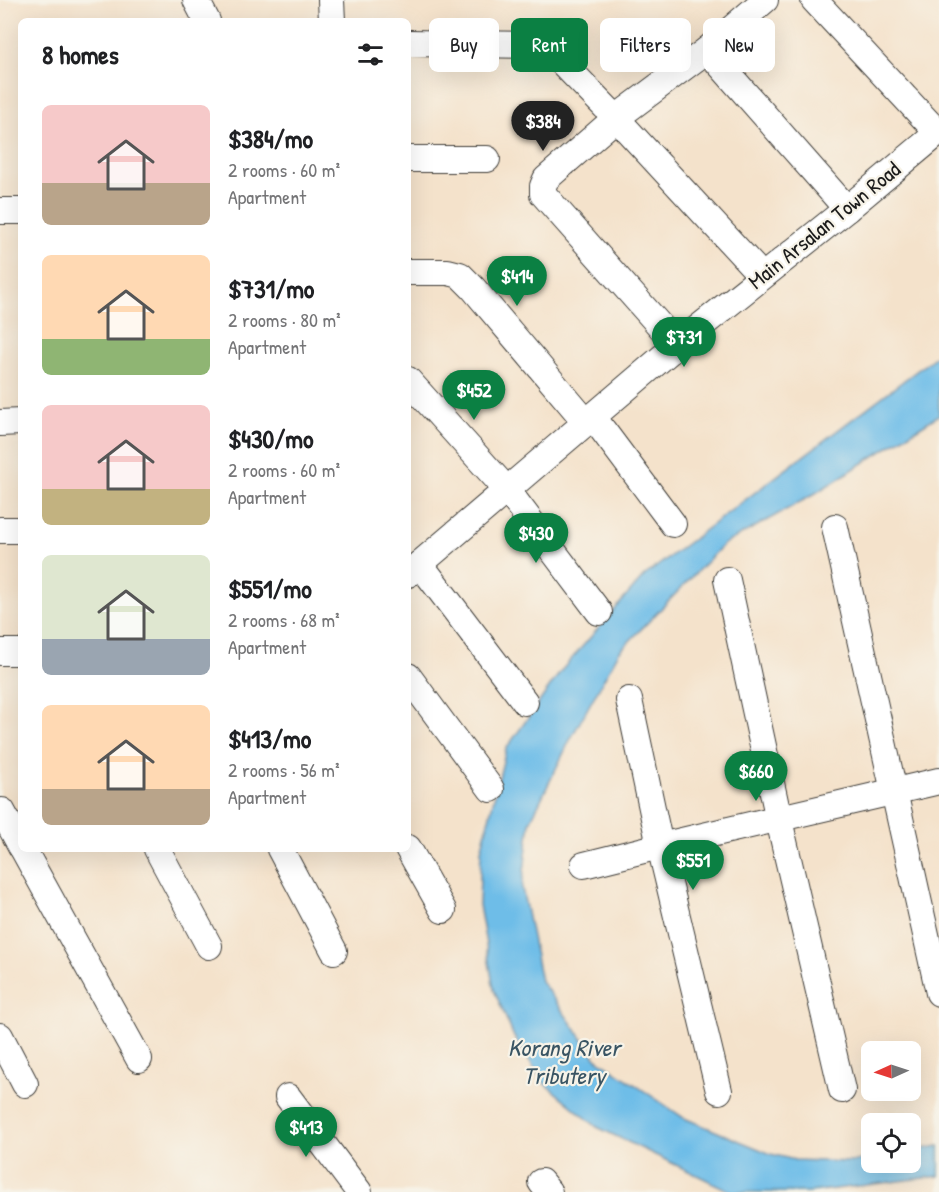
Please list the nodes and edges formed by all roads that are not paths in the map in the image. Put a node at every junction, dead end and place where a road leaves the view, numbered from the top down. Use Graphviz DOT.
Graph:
graph roads {
  1 [pos="196,0"];
  2 [pos="332,0"];
  3 [pos="765,0"];
  4 [pos="814,0"];
  5 [pos="205,18"];
  6 [pos="332,18"];
  7 [pos="744,18"];
  8 [pos="411,43"];
  9 [pos="703,53"];
  10 [pos="726,72"];
  11 [pos="616,118"];
  12 [pos="938,132"];
  13 [pos="411,159"];
  14 [pos="487,159"];
  15 [pos="847,209"];
  16 [pos="0,211"];
  17 [pos="18,211"];
  18 [pos="411,272"];
  19 [pos="761,275"];
  20 [pos="677,345"];
  21 [pos="411,383"];
  22 [pos="590,419"];
  23 [pos="18,422"];
  24 [pos="0,423"];
  25 [pos="507,490"];
  26 [pos="673,524"];
  27 [pos="835,527"];
  28 [pos="0,530"];
  29 [pos="18,530"];
  30 [pos="414,569"];
  31 [pos="727,580"];
  32 [pos="599,612"];
  33 [pos="0,652"];
  34 [pos="18,652"];
  35 [pos="411,680"];
  36 [pos="629,700"];
  37 [pos="525,702"];
  38 [pos="939,782"];
  39 [pos="491,789"];
  40 [pos="896,791"];
  41 [pos="8,809"];
  42 [pos="779,820"];
  43 [pos="18,837"];
  44 [pos="660,846"];
  45 [pos="24,852"];
  46 [pos="159,852"];
  47 [pos="282,852"];
  48 [pos="410,852"];
  49 [pos="584,865"];
  50 [pos="442,910"];
  51 [pos="209,946"];
  52 [pos="334,951"];
  53 [pos="939,993"];
  54 [pos="0,1036"];
  55 [pos="139,1059"];
  56 [pos="26,1084"];
  57 [pos="842,1090"];
  58 [pos="719,1091"];
  59 [pos="288,1097"];
  60 [pos="359,1192"];
  1 -- 5 [label="street"];
  2 -- 6 [label="street"];
  3 -- 7 [label="street"];
  4 -- 12 [label="street"];
  8 -- 11 [label="street"];
  9 -- 11 [label="street"];
  10 -- 15 [label="street"];
  11 -- 19 [label="street"];
  11 -- 20 [label="street"];
  12 -- 15 [label="street, Main Arsalan Town Road"];
  13 -- 14 [label="street"];
  15 -- 19 [label="street, Main Arsalan Town Road"];
  16 -- 17 [label="street"];
  18 -- 22 [label="street"];
  19 -- 20 [label="street, Main Arsalan Town Road"];
  20 -- 22 [label="street, Main Arsalan Town Road"];
  21 -- 25 [label="street"];
  22 -- 25 [label="street, Main Arsalan Town Road"];
  22 -- 26 [label="street"];
  23 -- 24 [label="street"];
  25 -- 30 [label="street, Main Arsalan Town Road"];
  25 -- 32 [label="street"];
  27 -- 40 [label="street"];
  28 -- 29 [label="street"];
  30 -- 37 [label="street"];
  31 -- 42 [label="street"];
  33 -- 34 [label="street"];
  35 -- 39 [label="street"];
  36 -- 44 [label="street"];
  38 -- 40 [label="street"];
  40 -- 42 [label="street"];
  40 -- 53 [label="street"];
  41 -- 43 [label="street"];
  42 -- 44 [label="street"];
  42 -- 57 [label="street"];
  44 -- 49 [label="street"];
  44 -- 58 [label="street"];
  45 -- 55 [label="street"];
  46 -- 51 [label="street"];
  47 -- 52 [label="street"];
  48 -- 50 [label="street"];
  54 -- 56 [label="street"];
  59 -- 60 [label="street"];
}
